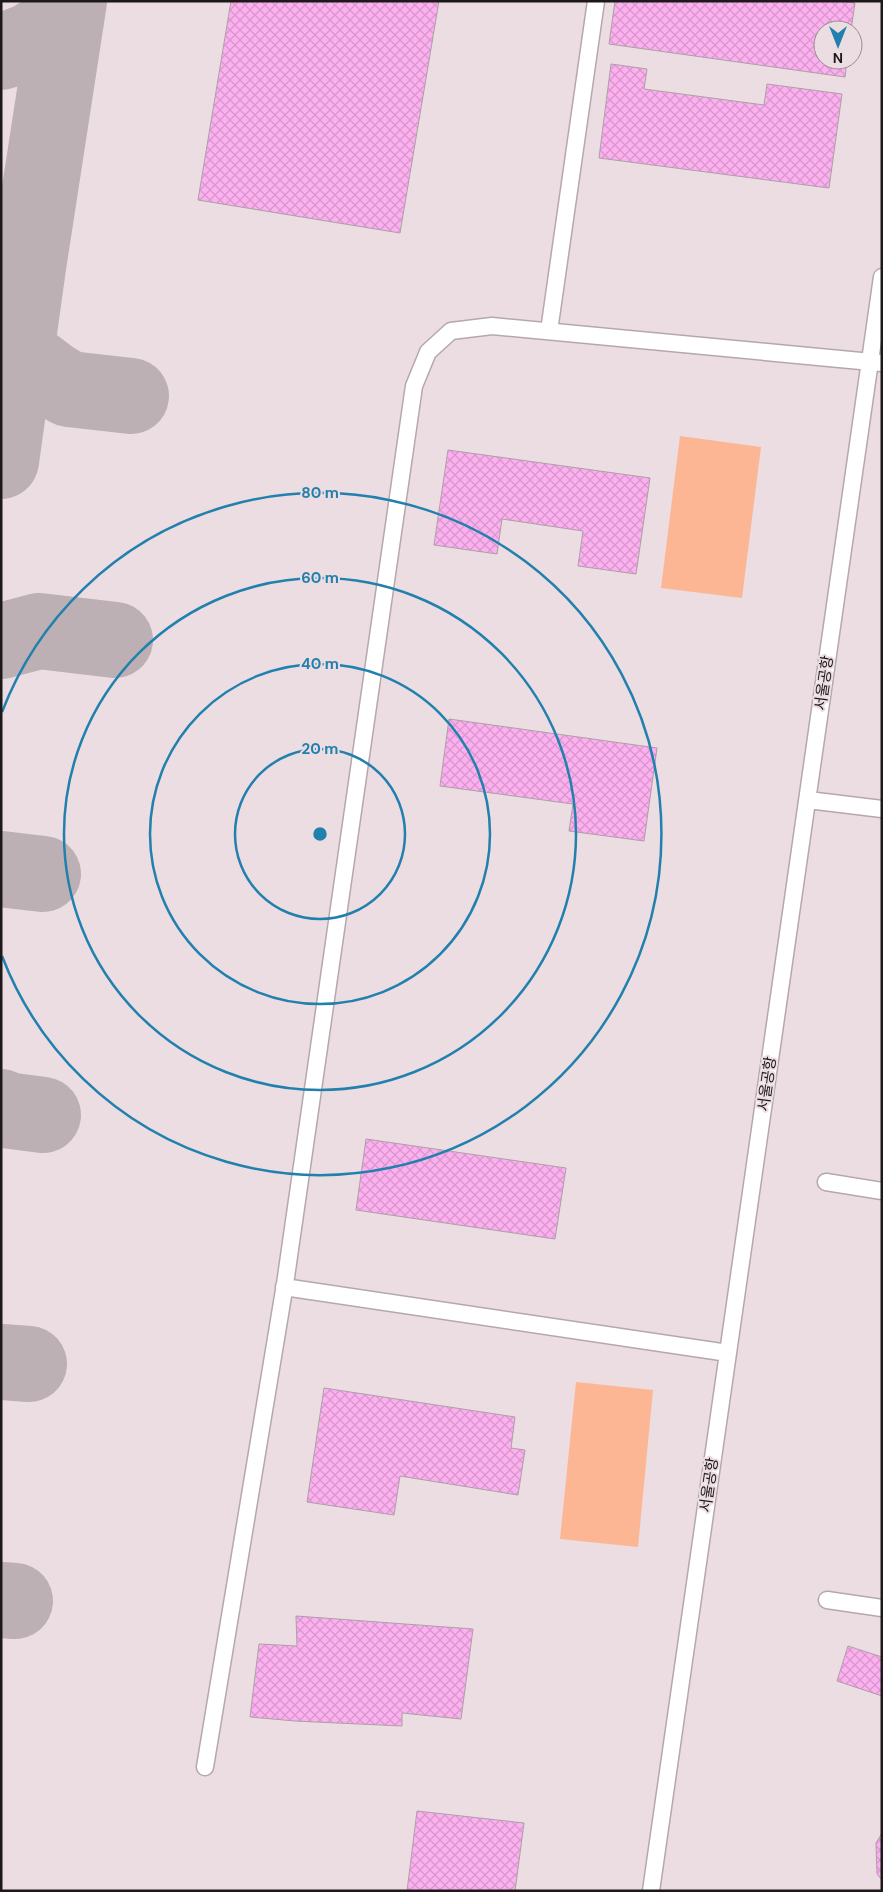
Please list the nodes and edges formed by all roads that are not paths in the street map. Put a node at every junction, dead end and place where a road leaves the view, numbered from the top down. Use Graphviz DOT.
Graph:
graph roads {
  1 [pos="596,1"];
  2 [pos="882,277"];
  3 [pos="549,331"];
  4 [pos="876,362"];
  5 [pos="808,800"];
  6 [pos="882,809"];
  7 [pos="826,1182"];
  8 [pos="882,1191"];
  9 [pos="284,1288"];
  10 [pos="728,1353"];
  11 [pos="827,1600"];
  12 [pos="882,1608"];
  13 [pos="205,1767"];
  14 [pos="651,1891"];
  1 -- 3 [label="lane"];
  2 -- 4 [label="lane, 서울공항"];
  3 -- 4 [label="lane"];
  3 -- 9 [label="lane"];
  4 -- 5 [label="lane, 서울공항"];
  5 -- 6 [label="lane"];
  5 -- 10 [label="lane, 서울공항"];
  7 -- 8 [label="lane"];
  9 -- 10 [label="lane"];
  9 -- 13 [label="lane"];
  10 -- 14 [label="lane, 서울공항"];
  11 -- 12 [label="lane"];
}
